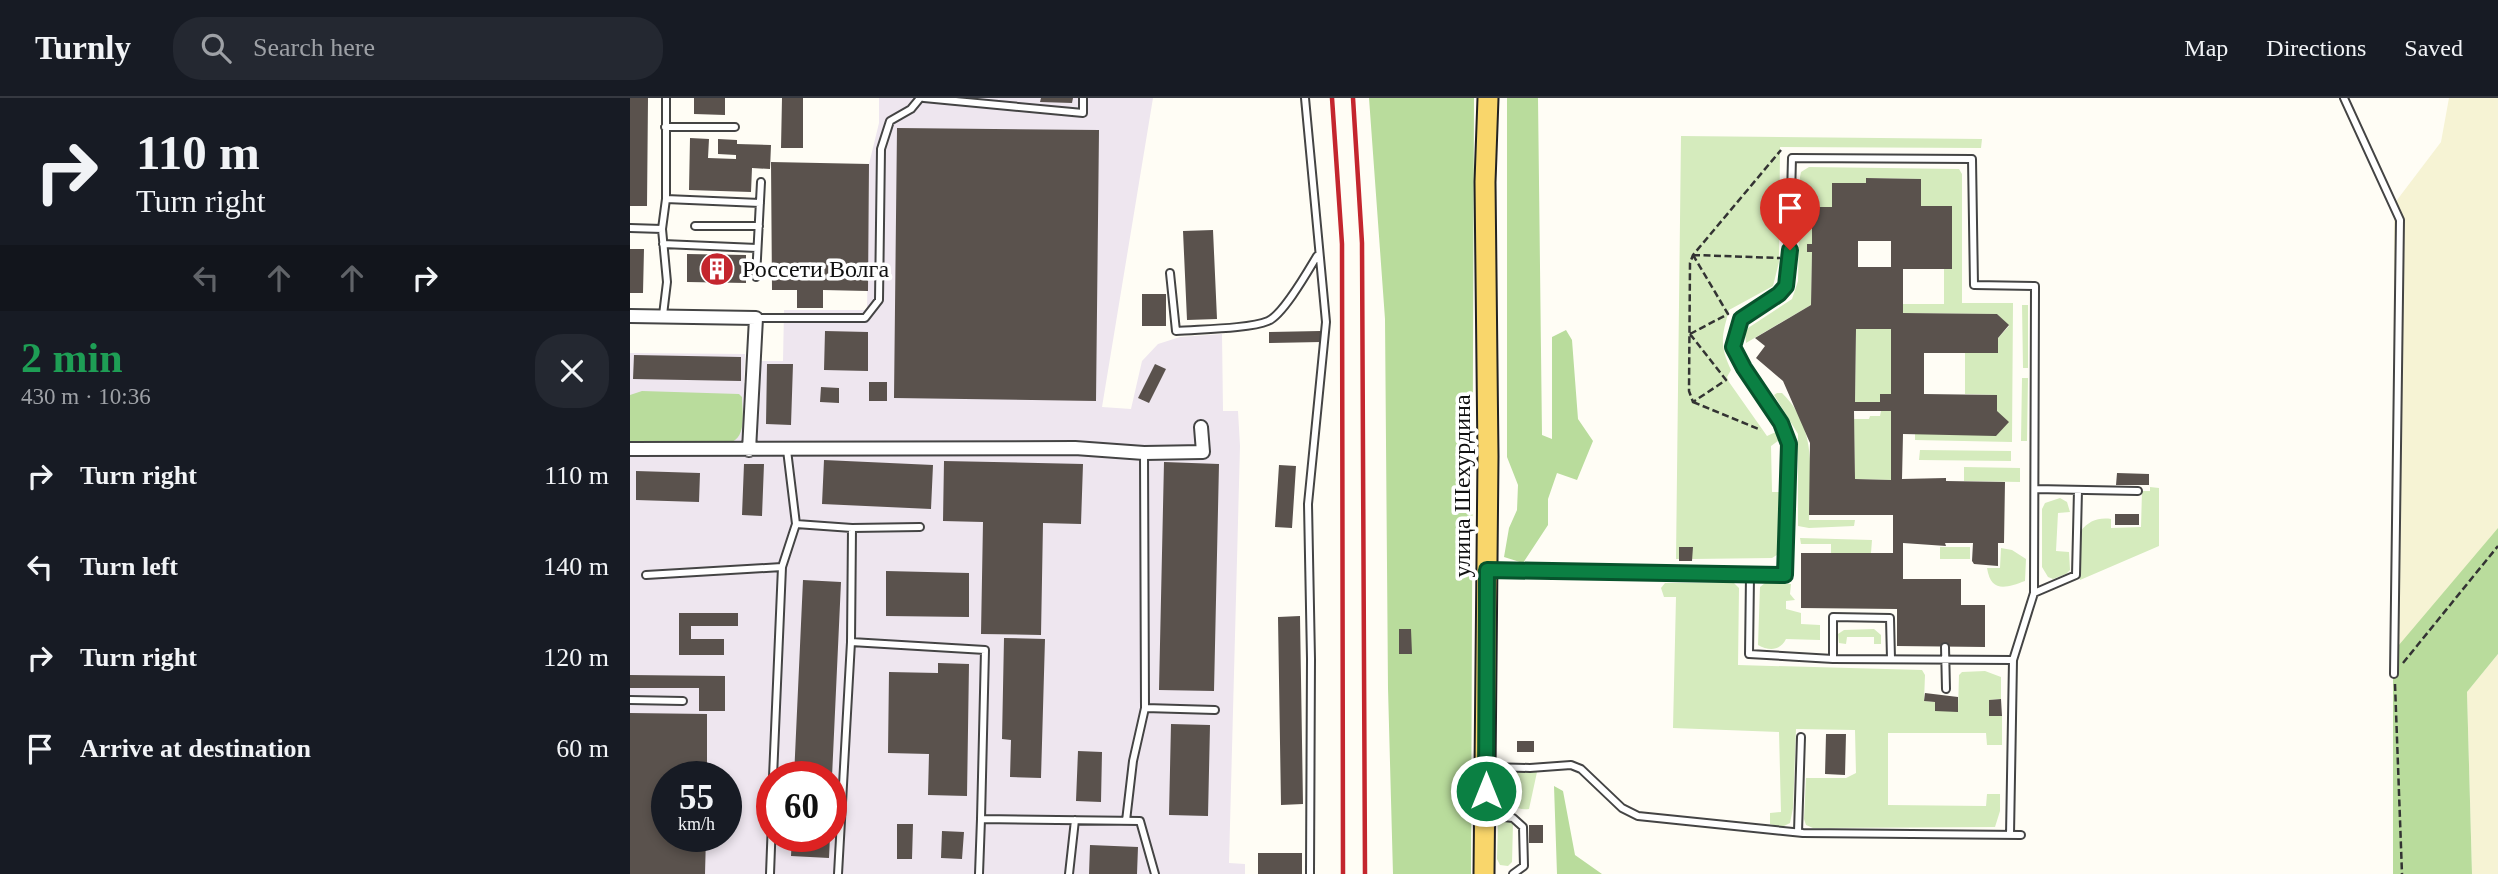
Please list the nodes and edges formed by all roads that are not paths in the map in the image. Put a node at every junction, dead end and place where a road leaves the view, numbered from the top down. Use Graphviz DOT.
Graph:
graph roads {
  1 [pos="666,98"];
  2 [pos="922,98"];
  3 [pos="1083,98"];
  4 [pos="1305,98"];
  5 [pos="1488,98"];
  6 [pos="2344,98"];
  7 [pos="979,101"];
  8 [pos="665,127"];
  9 [pos="735,127"];
  10 [pos="761,182"];
  11 [pos="666,200"];
  12 [pos="760,203"];
  13 [pos="695,226"];
  14 [pos="758,226"];
  15 [pos="630,228"];
  16 [pos="663,229"];
  17 [pos="663,244"];
  18 [pos="757,248"];
  19 [pos="1318,254"];
  20 [pos="1170,273"];
  21 [pos="756,276"];
  22 [pos="663,315"];
  23 [pos="630,316"];
  24 [pos="756,318"];
  25 [pos="1201,427"];
  26 [pos="630,449"];
  27 [pos="749,450"];
  28 [pos="787,450"];
  29 [pos="1144,453"];
  30 [pos="2035,489"];
  31 [pos="2078,490"];
  32 [pos="2138,491"];
  33 [pos="796,524"];
  34 [pos="920,527"];
  35 [pos="852,528"];
  36 [pos="782,567"];
  37 [pos="1487,570"];
  38 [pos="646,575"];
  39 [pos="1750,576"];
  40 [pos="2034,593"];
  41 [pos="850,642"];
  42 [pos="1945,647"];
  43 [pos="1833,659"];
  44 [pos="1891,659"];
  45 [pos="1945,660"];
  46 [pos="2013,660"];
  47 [pos="2394,674"];
  48 [pos="1946,689"];
  49 [pos="630,700"];
  50 [pos="683,701"];
  51 [pos="1144,708"];
  52 [pos="1215,710"];
  53 [pos="1801,737"];
  54 [pos="775,761"];
  55 [pos="1486,767"];
  56 [pos="1485,815"];
  57 [pos="981,818"];
  58 [pos="1075,820"];
  59 [pos="1126,821"];
  60 [pos="1798,832"];
  61 [pos="2010,835"];
  62 [pos="2021,835"];
  63 [pos="771,852"];
  64 [pos="770,874"];
  65 [pos="838,874"];
  66 [pos="979,874"];
  67 [pos="1069,874"];
  68 [pos="1155,874"];
  69 [pos="1310,874"];
  70 [pos="1484,874"];
  71 [pos="1513,874"];
  1 -- 8 [label="lane"];
  2 -- 7 [label="lane"];
  2 -- 24 [label="lane"];
  3 -- 7 [label="lane"];
  4 -- 19 [label="lane"];
  5 -- 37 [label="main road, улица Шехурдина"];
  6 -- 47 [label="lane"];
  8 -- 9 [label="lane"];
  8 -- 11 [label="lane"];
  10 -- 12 [label="lane"];
  11 -- 12 [label="lane"];
  11 -- 16 [label="lane"];
  12 -- 14 [label="lane"];
  13 -- 14 [label="lane"];
  14 -- 18 [label="lane"];
  15 -- 16 [label="lane"];
  16 -- 17 [label="lane"];
  17 -- 18 [label="lane"];
  17 -- 22 [label="lane"];
  18 -- 21 [label="lane"];
  19 -- 20 [label="lane"];
  19 -- 69 [label="lane"];
  22 -- 23 [label="street"];
  22 -- 24 [label="street"];
  24 -- 27 [label="street"];
  25 -- 29 [label="street"];
  26 -- 27 [label="street"];
  27 -- 28 [label="street"];
  28 -- 29 [label="street"];
  28 -- 33 [label="lane"];
  29 -- 51 [label="lane"];
  30 -- 31 [label="lane"];
  30 -- 39 [label="lane"];
  30 -- 40 [label="lane"];
  31 -- 32 [label="lane"];
  31 -- 40 [label="lane"];
  33 -- 35 [label="lane"];
  33 -- 36 [label="lane"];
  34 -- 35 [label="lane"];
  35 -- 41 [label="lane"];
  36 -- 38 [label="lane"];
  36 -- 54 [label="lane"];
  37 -- 39 [label="lane"];
  37 -- 55 [label="main road, улица Шехурдина"];
  39 -- 43 [label="lane"];
  40 -- 46 [label="lane"];
  41 -- 57 [label="lane"];
  41 -- 65 [label="lane"];
  42 -- 45 [label="lane"];
  43 -- 44 [label="lane"];
  43 -- 44 [label="lane"];
  44 -- 45 [label="lane"];
  45 -- 46 [label="lane"];
  45 -- 48 [label="lane"];
  46 -- 61 [label="lane"];
  49 -- 50 [label="lane"];
  51 -- 52 [label="lane"];
  51 -- 59 [label="lane"];
  53 -- 60 [label="lane"];
  55 -- 56 [label="main road, улица Шехурдина"];
  55 -- 60 [label="lane"];
  56 -- 70 [label="main road, улица Шехурдина"];
  56 -- 71 [label="lane"];
  57 -- 58 [label="lane"];
  57 -- 66 [label="lane"];
  58 -- 59 [label="lane"];
  58 -- 67 [label="lane"];
  59 -- 68 [label="lane"];
  60 -- 61 [label="lane"];
  61 -- 62 [label="lane"];
  63 -- 64 [label="lane"];
}
